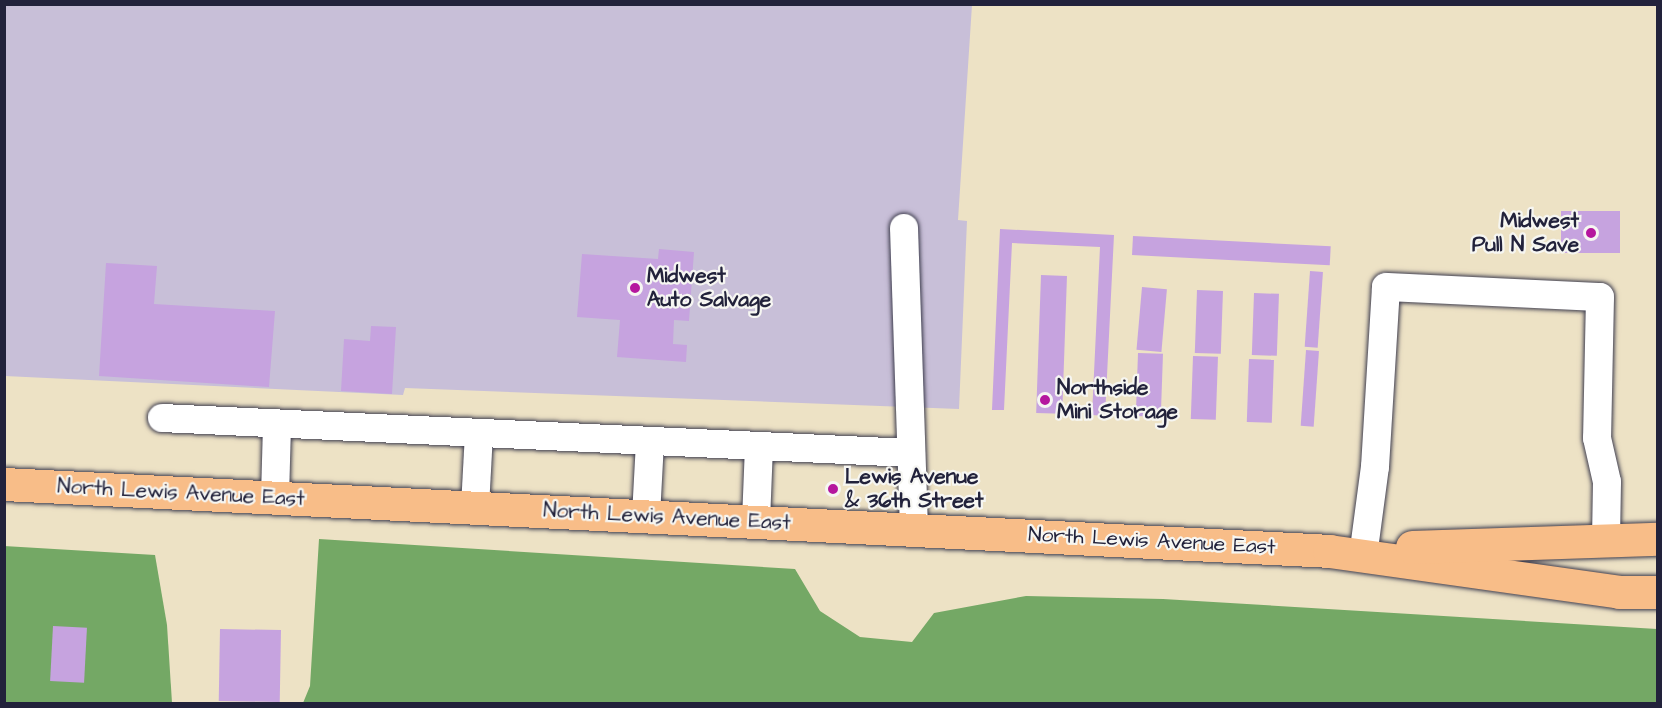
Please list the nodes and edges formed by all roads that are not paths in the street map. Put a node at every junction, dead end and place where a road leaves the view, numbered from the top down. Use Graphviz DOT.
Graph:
graph roads {
  1 [pos="904,228"];
  2 [pos="162,418"];
  3 [pos="277,424"];
  4 [pos="479,434"];
  5 [pos="650,441"];
  6 [pos="759,447"];
  7 [pos="911,453"];
  8 [pos="5,482"];
  9 [pos="275,497"];
  10 [pos="475,507"];
  11 [pos="646,516"];
  12 [pos="756,521"];
  13 [pos="914,529"];
  14 [pos="1606,538"];
  15 [pos="1658,539"];
  16 [pos="1364,549"];
  17 [pos="1329,551"];
  18 [pos="1658,592"];
  1 -- 7 [label="lane"];
  2 -- 3 [label="lane"];
  3 -- 4 [label="lane"];
  3 -- 9 [label="lane"];
  4 -- 5 [label="lane"];
  4 -- 10 [label="lane"];
  5 -- 6 [label="lane"];
  5 -- 11 [label="lane"];
  6 -- 7 [label="lane"];
  6 -- 12 [label="lane"];
  7 -- 13 [label="lane"];
  8 -- 9 [label="main road, North Lewis Avenue East"];
  9 -- 10 [label="main road, North Lewis Avenue East"];
  10 -- 11 [label="main road, North Lewis Avenue East"];
  11 -- 12 [label="main road, North Lewis Avenue East"];
  12 -- 13 [label="main road, North Lewis Avenue East"];
  13 -- 17 [label="main road, North Lewis Avenue East"];
  14 -- 15 [label="main road, North Lewis Avenue East"];
  14 -- 16 [label="main road, North Lewis Avenue East"];
  14 -- 16 [label="lane"];
  16 -- 17 [label="main road, North Lewis Avenue East"];
  17 -- 18 [label="main road, North Lewis Avenue East"];
}
